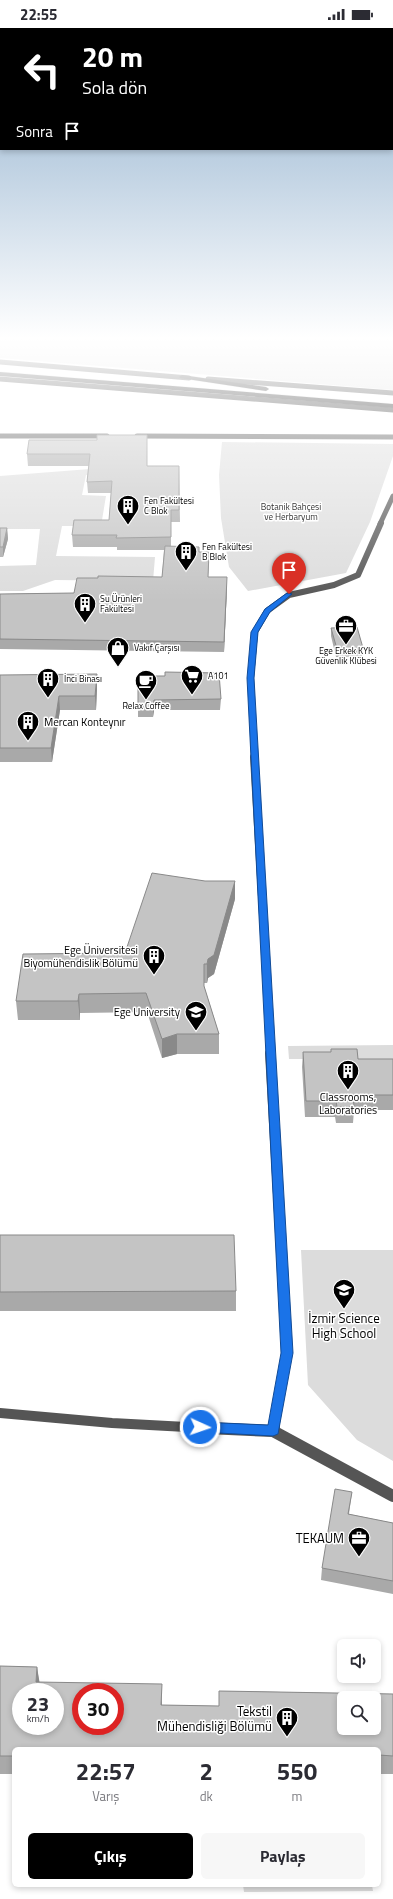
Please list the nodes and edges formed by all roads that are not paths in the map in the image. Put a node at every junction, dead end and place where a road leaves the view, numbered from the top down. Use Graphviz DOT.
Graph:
graph roads {
  1 [pos="0,436"];
  2 [pos="111,436"];
  3 [pos="127,436"];
  4 [pos="393,437"];
  5 [pos="393,496"];
  6 [pos="0,1413"];
  7 [pos="273,1430"];
  8 [pos="393,1496"];
  1 -- 2 [label="street"];
  3 -- 4 [label="street"];
  5 -- 7 [label="street"];
  6 -- 7 [label="street"];
  7 -- 8 [label="street"];
}
